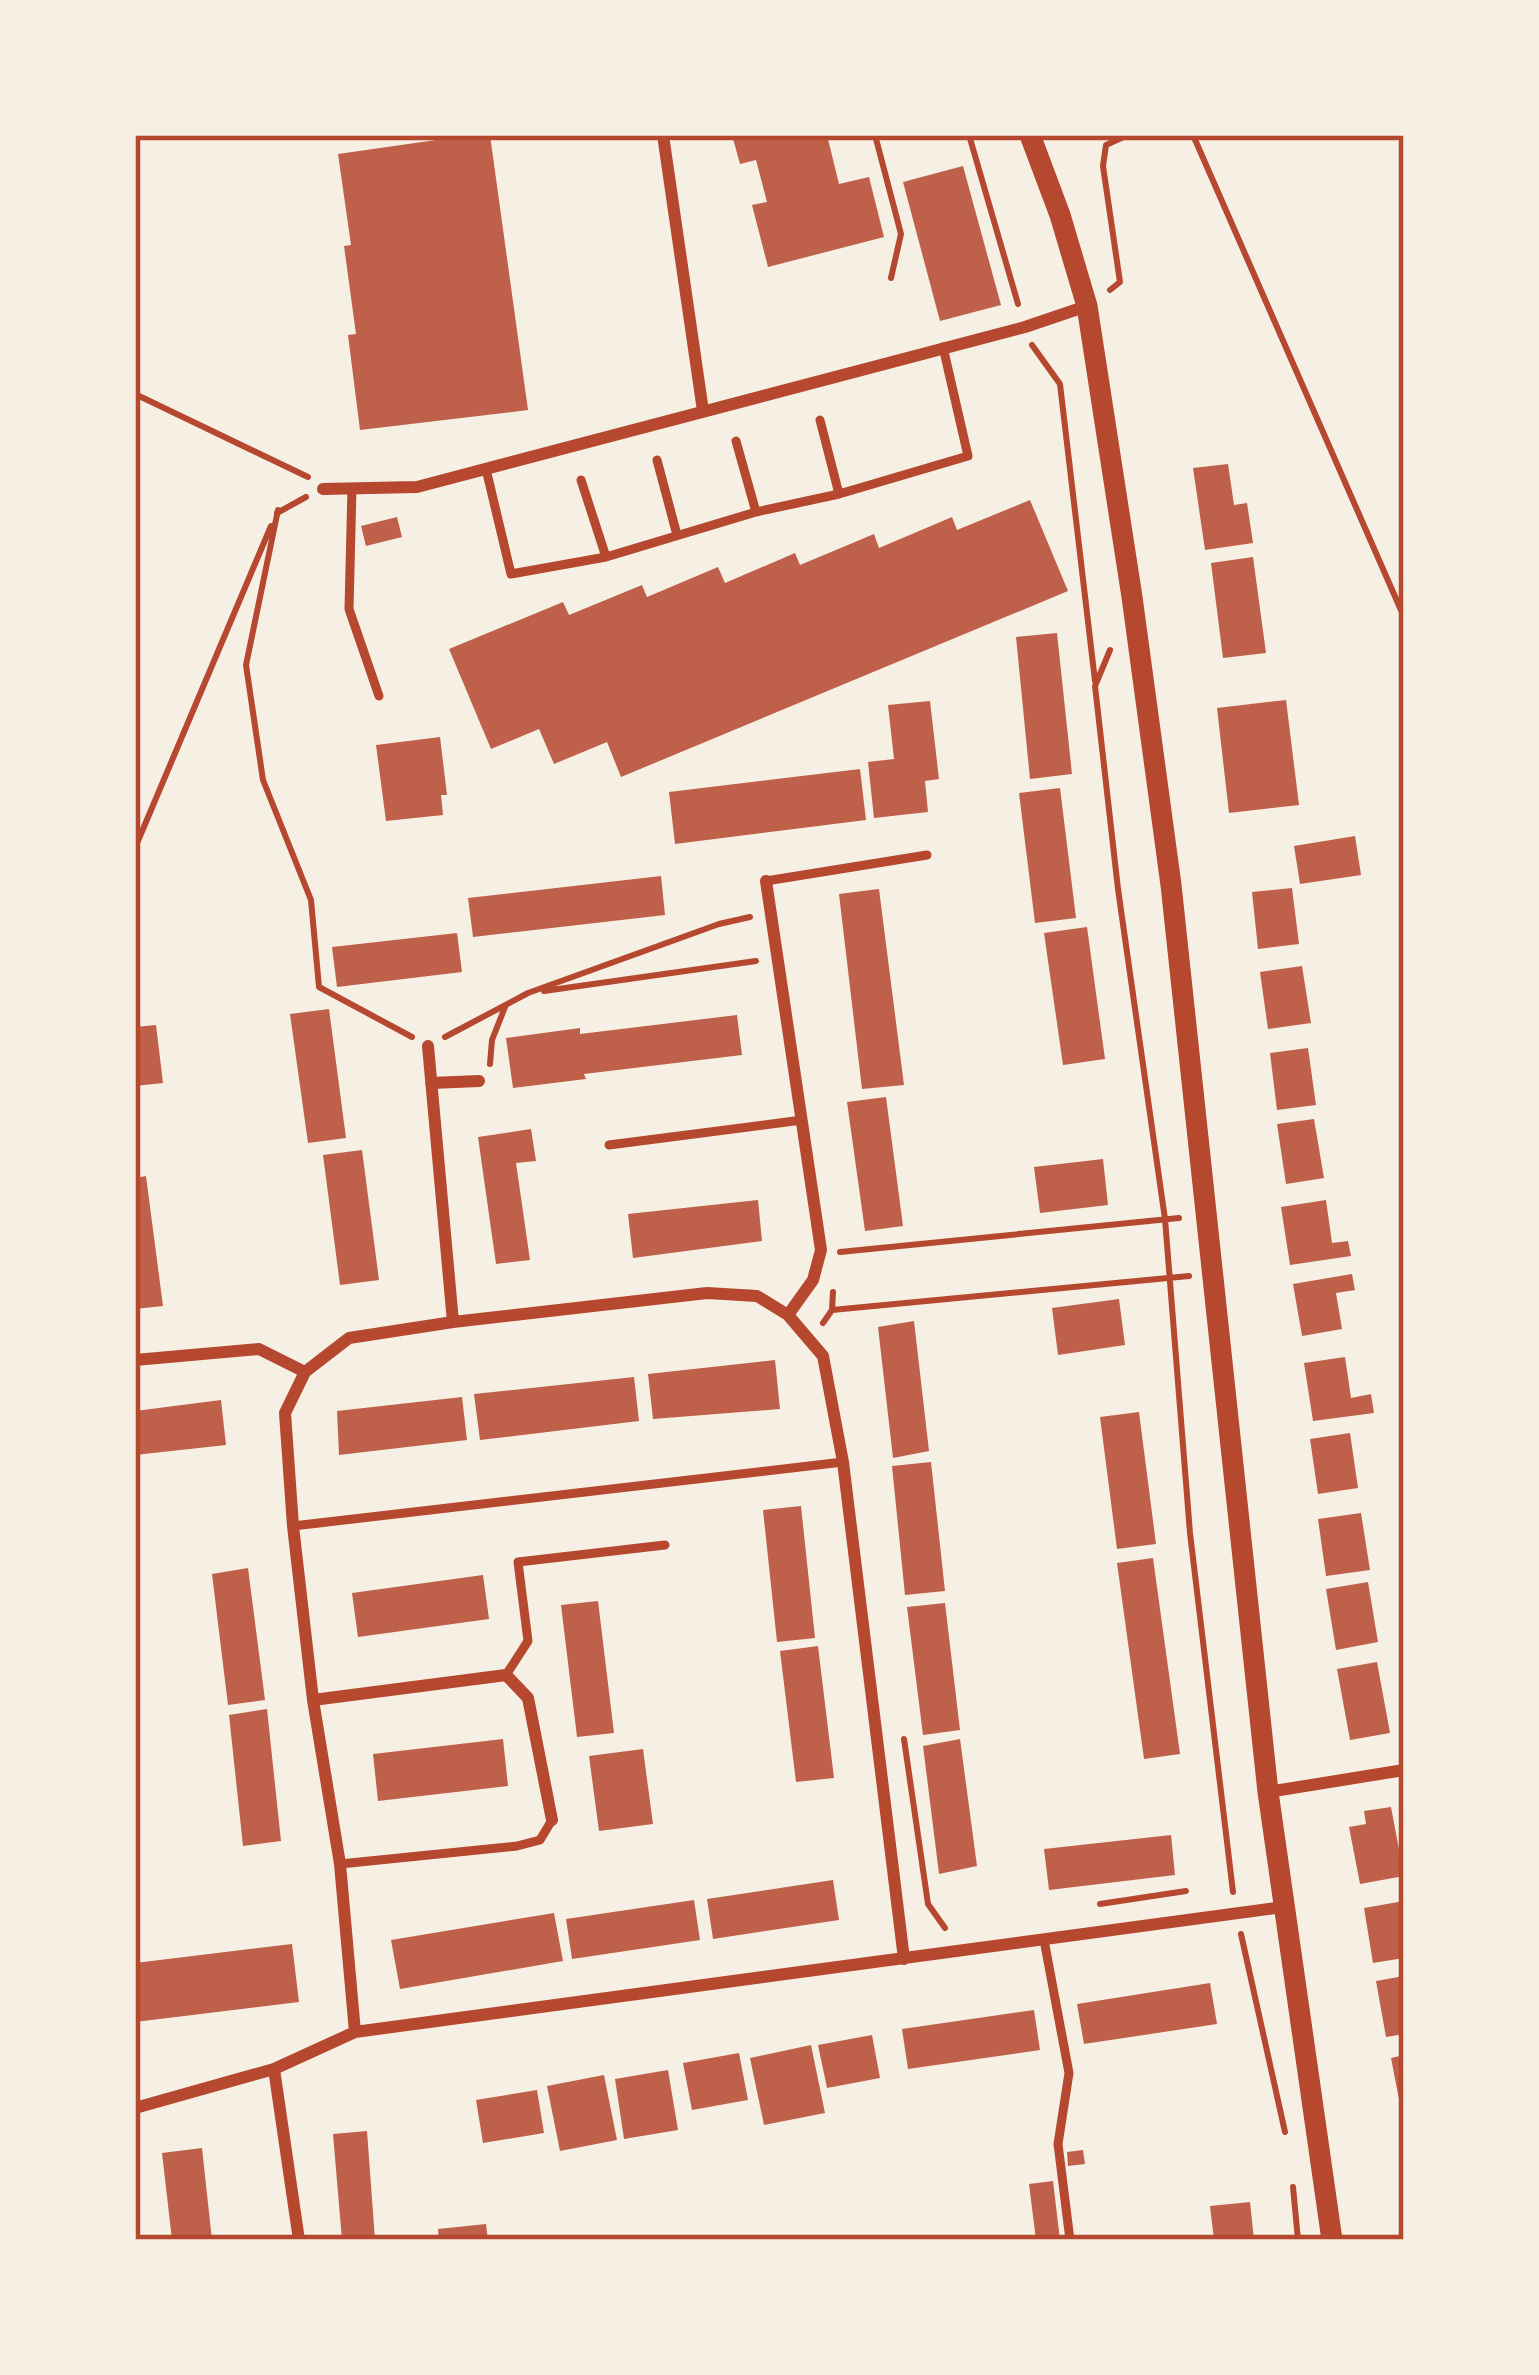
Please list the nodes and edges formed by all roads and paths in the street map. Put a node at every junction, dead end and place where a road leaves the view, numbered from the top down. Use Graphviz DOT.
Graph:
graph roads {
  1 [pos="663,135"];
  2 [pos="875,135"];
  3 [pos="969,135"];
  4 [pos="1030,135"];
  5 [pos="1128,135"];
  6 [pos="1193,135"];
  7 [pos="891,278"];
  8 [pos="1087,306"];
  9 [pos="1025,327"];
  10 [pos="944,347"];
  11 [pos="135,394"];
  12 [pos="703,411"];
  13 [pos="820,420"];
  14 [pos="736,441"];
  15 [pos="657,460"];
  16 [pos="486,469"];
  17 [pos="580,481"];
  18 [pos="323,488"];
  19 [pos="352,488"];
  20 [pos="839,494"];
  21 [pos="278,510"];
  22 [pos="756,512"];
  23 [pos="677,535"];
  24 [pos="606,557"];
  25 [pos="1132,597"];
  26 [pos="1404,617"];
  27 [pos="1095,686"];
  28 [pos="379,696"];
  29 [pos="135,848"];
  30 [pos="928,856"];
  31 [pos="766,881"];
  32 [pos="771,913"];
  33 [pos="768,969"];
  34 [pos="528,993"];
  35 [pos="506,1004"];
  36 [pos="428,1046"];
  37 [pos="486,1080"];
  38 [pos="431,1083"];
  39 [pos="802,1120"];
  40 [pos="609,1145"];
  41 [pos="1165,1219"];
  42 [pos="835,1271"];
  43 [pos="1170,1278"];
  44 [pos="833,1291"];
  45 [pos="832,1310"];
  46 [pos="788,1315"];
  47 [pos="453,1322"];
  48 [pos="831,1334"];
  49 [pos="135,1360"];
  50 [pos="305,1372"];
  51 [pos="843,1462"];
  52 [pos="293,1526"];
  53 [pos="665,1545"];
  54 [pos="506,1675"];
  55 [pos="313,1700"];
  56 [pos="901,1720"];
  57 [pos="1404,1770"];
  58 [pos="1268,1792"];
  59 [pos="552,1820"];
  60 [pos="340,1864"];
  61 [pos="1186,1892"];
  62 [pos="1098,1905"];
  63 [pos="1283,1907"];
  64 [pos="1237,1913"];
  65 [pos="966,1925"];
  66 [pos="1044,1940"];
  67 [pos="904,1959"];
  68 [pos="355,2032"];
  69 [pos="274,2069"];
  70 [pos="135,2108"];
  71 [pos="1289,2154"];
  72 [pos="1292,2175"];
  73 [pos="298,2240"];
  74 [pos="1070,2240"];
  75 [pos="1298,2240"];
  76 [pos="1332,2240"];
  1 -- 12 [label="street"];
  2 -- 7 [label="path"];
  3 -- 9 [label="path"];
  4 -- 8 [label="street"];
  5 -- 8 [label="path"];
  6 -- 26 [label="path"];
  8 -- 9 [label="street"];
  8 -- 25 [label="street"];
  9 -- 10 [label="street"];
  9 -- 27 [label="path"];
  10 -- 12 [label="street"];
  10 -- 20 [label="lane"];
  11 -- 18 [label="path"];
  12 -- 16 [label="street"];
  13 -- 20 [label="lane"];
  14 -- 22 [label="lane"];
  15 -- 23 [label="lane"];
  16 -- 19 [label="street"];
  16 -- 24 [label="lane"];
  17 -- 24 [label="lane"];
  18 -- 19 [label="street"];
  18 -- 21 [label="path"];
  19 -- 28 [label="lane"];
  20 -- 22 [label="lane"];
  21 -- 29 [label="path"];
  21 -- 36 [label="path"];
  22 -- 23 [label="lane"];
  23 -- 24 [label="lane"];
  25 -- 27 [label="path"];
  25 -- 58 [label="street"];
  27 -- 41 [label="path"];
  30 -- 31 [label="lane"];
  31 -- 32 [label="street"];
  32 -- 34 [label="path"];
  32 -- 39 [label="street"];
  33 -- 34 [label="path"];
  34 -- 35 [label="path"];
  35 -- 36 [label="path"];
  35 -- 37 [label="path"];
  36 -- 38 [label="street"];
  37 -- 38 [label="street"];
  38 -- 47 [label="street"];
  39 -- 40 [label="lane"];
  39 -- 46 [label="street"];
  41 -- 42 [label="path"];
  41 -- 43 [label="path"];
  43 -- 45 [label="path"];
  43 -- 64 [label="path"];
  44 -- 45 [label="path"];
  45 -- 48 [label="path"];
  46 -- 47 [label="street"];
  46 -- 51 [label="street"];
  47 -- 50 [label="street"];
  49 -- 50 [label="street"];
  50 -- 52 [label="street"];
  51 -- 52 [label="lane"];
  51 -- 67 [label="street"];
  52 -- 55 [label="street"];
  53 -- 54 [label="lane"];
  54 -- 55 [label="street"];
  54 -- 59 [label="street"];
  55 -- 60 [label="street"];
  56 -- 65 [label="path"];
  57 -- 58 [label="street"];
  58 -- 63 [label="street"];
  59 -- 60 [label="lane"];
  60 -- 68 [label="street"];
  61 -- 62 [label="path"];
  63 -- 64 [label="street"];
  63 -- 76 [label="street"];
  64 -- 66 [label="street"];
  64 -- 71 [label="path"];
  66 -- 67 [label="street"];
  66 -- 74 [label="lane"];
  67 -- 68 [label="street"];
  68 -- 69 [label="street"];
  69 -- 70 [label="street"];
  69 -- 73 [label="street"];
  72 -- 75 [label="path"];
}
